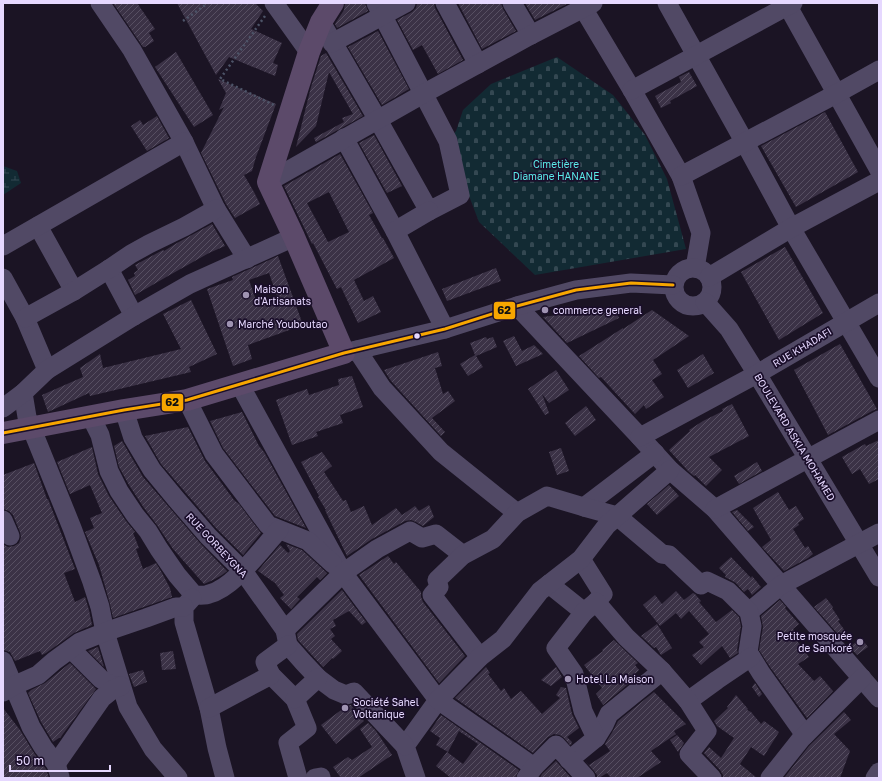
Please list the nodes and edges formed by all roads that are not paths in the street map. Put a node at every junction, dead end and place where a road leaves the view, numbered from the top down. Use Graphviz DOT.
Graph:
graph roads {
  1 [pos="100,3"];
  2 [pos="274,3"];
  3 [pos="333,3"];
  4 [pos="406,3"];
  5 [pos="445,3"];
  6 [pos="512,3"];
  7 [pos="667,3"];
  8 [pos="789,4"];
  9 [pos="588,5"];
  10 [pos="379,9"];
  11 [pos="321,22"];
  12 [pos="531,35"];
  13 [pos="332,43"];
  14 [pos="309,52"];
  15 [pos="696,55"];
  16 [pos="478,64"];
  17 [pos="879,70"];
  18 [pos="632,90"];
  19 [pos="423,94"];
  20 [pos="836,94"];
  21 [pos="378,120"];
  22 [pos="344,138"];
  23 [pos="744,141"];
  24 [pos="184,142"];
  25 [pos="879,170"];
  26 [pos="681,176"];
  27 [pos="879,181"];
  28 [pos="268,182"];
  29 [pos="216,209"];
  30 [pos="429,211"];
  31 [pos="38,226"];
  32 [pos="791,228"];
  33 [pos="395,230"];
  34 [pos="294,237"];
  35 [pos="3,246"];
  36 [pos="247,259"];
  37 [pos="109,270"];
  38 [pos="702,273"];
  39 [pos="3,278"];
  40 [pos="673,285"];
  41 [pos="74,290"];
  42 [pos="705,302"];
  43 [pos="879,303"];
  44 [pos="517,306"];
  45 [pos="134,316"];
  46 [pos="25,318"];
  47 [pos="846,321"];
  48 [pos="445,329"];
  49 [pos="351,351"];
  50 [pos="47,370"];
  51 [pos="757,374"];
  52 [pos="879,378"];
  53 [pos="240,385"];
  54 [pos="23,393"];
  55 [pos="187,400"];
  56 [pos="3,407"];
  57 [pos="124,410"];
  58 [pos="91,417"];
  59 [pos="879,420"];
  60 [pos="31,428"];
  61 [pos="3,433"];
  62 [pos="640,437"];
  63 [pos="655,453"];
  64 [pos="808,459"];
  65 [pos="670,470"];
  66 [pos="584,507"];
  67 [pos="714,509"];
  68 [pos="517,513"];
  69 [pos="617,516"];
  70 [pos="279,530"];
  71 [pos="879,533"];
  72 [pos="859,543"];
  73 [pos="463,555"];
  74 [pos="581,559"];
  75 [pos="243,571"];
  76 [pos="343,573"];
  77 [pos="879,577"];
  78 [pos="549,584"];
  79 [pos="781,585"];
  80 [pos="189,601"];
  81 [pos="590,607"];
  82 [pos="749,612"];
  83 [pos="105,632"];
  84 [pos="286,638"];
  85 [pos="71,649"];
  86 [pos="752,657"];
  87 [pos="480,658"];
  88 [pos="3,661"];
  89 [pos="662,671"];
  90 [pos="271,675"];
  91 [pos="318,678"];
  92 [pos="862,678"];
  93 [pos="121,686"];
  94 [pos="8,689"];
  95 [pos="879,698"];
  96 [pos="295,699"];
  97 [pos="438,700"];
  98 [pos="688,701"];
  99 [pos="209,708"];
  100 [pos="805,735"];
  101 [pos="596,738"];
  102 [pos="405,746"];
  103 [pos="569,760"];
  104 [pos="58,771"];
  105 [pos="530,772"];
  106 [pos="879,772"];
  107 [pos="178,778"];
  108 [pos="225,778"];
  109 [pos="298,778"];
  110 [pos="315,778"];
  111 [pos="321,778"];
  112 [pos="416,778"];
  113 [pos="586,778"];
  114 [pos="712,778"];
  115 [pos="770,778"];
  116 [pos="875,778"];
  1 -- 24 [label="street"];
  2 -- 14 [label="street"];
  3 -- 11 [label="main road"];
  4 -- 10 [label="street"];
  5 -- 16 [label="street"];
  6 -- 12 [label="street"];
  7 -- 15 [label="street"];
  8 -- 15 [label="street"];
  8 -- 20 [label="street"];
  9 -- 12 [label="street"];
  9 -- 18 [label="street"];
  10 -- 13 [label="street"];
  10 -- 19 [label="street"];
  11 -- 13 [label="street"];
  11 -- 14 [label="main road"];
  12 -- 16 [label="street"];
  13 -- 21 [label="street"];
  14 -- 28 [label="main road"];
  15 -- 18 [label="street"];
  15 -- 23 [label="street"];
  16 -- 19 [label="street"];
  17 -- 20 [label="street"];
  18 -- 26 [label="street"];
  19 -- 21 [label="street"];
  19 -- 30 [label="street"];
  20 -- 23 [label="street"];
  20 -- 25 [label="street"];
  21 -- 22 [label="street"];
  21 -- 30 [label="street"];
  22 -- 28 [label="street"];
  22 -- 33 [label="street"];
  23 -- 26 [label="street"];
  23 -- 32 [label="street"];
  24 -- 29 [label="street"];
  24 -- 31 [label="street"];
  26 -- 38 [label="street"];
  27 -- 32 [label="street"];
  28 -- 34 [label="main road"];
  29 -- 36 [label="street"];
  29 -- 37 [label="street"];
  30 -- 33 [label="street"];
  31 -- 35 [label="street"];
  31 -- 41 [label="street"];
  32 -- 38 [label="street"];
  32 -- 47 [label="street"];
  33 -- 48 [label="street"];
  34 -- 36 [label="street"];
  34 -- 49 [label="main road"];
  36 -- 45 [label="street"];
  37 -- 41 [label="street"];
  37 -- 45 [label="street"];
  38 -- 40 [label="street"];
  38 -- 42 [label="street"];
  39 -- 46 [label="street"];
  40 -- 42 [label="street"];
  40 -- 44 [label="street"];
  41 -- 46 [label="street"];
  42 -- 51 [label="street, BOULEVARD ASKIA MOHAMED"];
  43 -- 47 [label="street, RUE KHADAFI"];
  44 -- 48 [label="street"];
  44 -- 62 [label="street"];
  45 -- 50 [label="street"];
  46 -- 50 [label="street"];
  47 -- 51 [label="street, RUE KHADAFI"];
  47 -- 52 [label="street"];
  48 -- 49 [label="street"];
  49 -- 53 [label="main road"];
  49 -- 68 [label="street"];
  50 -- 54 [label="street"];
  51 -- 62 [label="street, RUE KHADAFI"];
  51 -- 64 [label="street, BOULEVARD ASKIA MOHAMED"];
  53 -- 55 [label="main road"];
  53 -- 76 [label="street"];
  54 -- 56 [label="street"];
  54 -- 60 [label="street"];
  55 -- 57 [label="main road"];
  55 -- 70 [label="street"];
  57 -- 58 [label="main road"];
  57 -- 75 [label="street, RUE GORBEYGNA"];
  58 -- 60 [label="main road"];
  58 -- 80 [label="street"];
  59 -- 64 [label="street"];
  60 -- 61 [label="main road"];
  60 -- 83 [label="street"];
  62 -- 63 [label="street"];
  63 -- 65 [label="street"];
  63 -- 66 [label="street"];
  64 -- 67 [label="street"];
  64 -- 72 [label="street, BOULEVARD ASKIA MOHAMED"];
  65 -- 67 [label="street"];
  65 -- 69 [label="street"];
  66 -- 68 [label="street"];
  66 -- 69 [label="street"];
  67 -- 79 [label="street"];
  68 -- 73 [label="street"];
  69 -- 74 [label="street"];
  69 -- 82 [label="street"];
  70 -- 75 [label="street"];
  70 -- 76 [label="street"];
  71 -- 72 [label="street"];
  72 -- 77 [label="street, BOULEVARD ASKIA MOHAMED"];
  72 -- 79 [label="street"];
  73 -- 76 [label="street"];
  73 -- 87 [label="street"];
  74 -- 78 [label="street"];
  74 -- 81 [label="street"];
  75 -- 80 [label="street"];
  75 -- 84 [label="street, RUE GORBEYGNA"];
  76 -- 84 [label="street"];
  76 -- 97 [label="street"];
  78 -- 81 [label="street"];
  78 -- 87 [label="street"];
  79 -- 82 [label="street"];
  79 -- 92 [label="street"];
  80 -- 83 [label="street"];
  80 -- 99 [label="street"];
  81 -- 89 [label="street"];
  81 -- 101 [label="street"];
  82 -- 86 [label="street"];
  83 -- 85 [label="street"];
  83 -- 93 [label="street"];
  84 -- 90 [label="street"];
  84 -- 91 [label="street, RUE GORBEYGNA"];
  85 -- 93 [label="street"];
  85 -- 94 [label="street"];
  86 -- 98 [label="street"];
  86 -- 100 [label="street"];
  87 -- 97 [label="street"];
  88 -- 94 [label="street"];
  89 -- 98 [label="street"];
  89 -- 101 [label="street"];
  90 -- 96 [label="street"];
  90 -- 99 [label="street"];
  91 -- 96 [label="street"];
  91 -- 102 [label="street, RUE GORBEYGNA"];
  92 -- 95 [label="street"];
  92 -- 100 [label="street"];
  93 -- 104 [label="street"];
  93 -- 107 [label="street"];
  94 -- 104 [label="street"];
  96 -- 109 [label="street"];
  97 -- 102 [label="street"];
  97 -- 105 [label="street"];
  98 -- 114 [label="street"];
  99 -- 108 [label="street"];
  100 -- 115 [label="street"];
  101 -- 103 [label="street"];
  102 -- 112 [label="street"];
  103 -- 105 [label="street"];
  103 -- 113 [label="street"];
  106 -- 116 [label="street"];
  110 -- 111 [label="street"];
}
